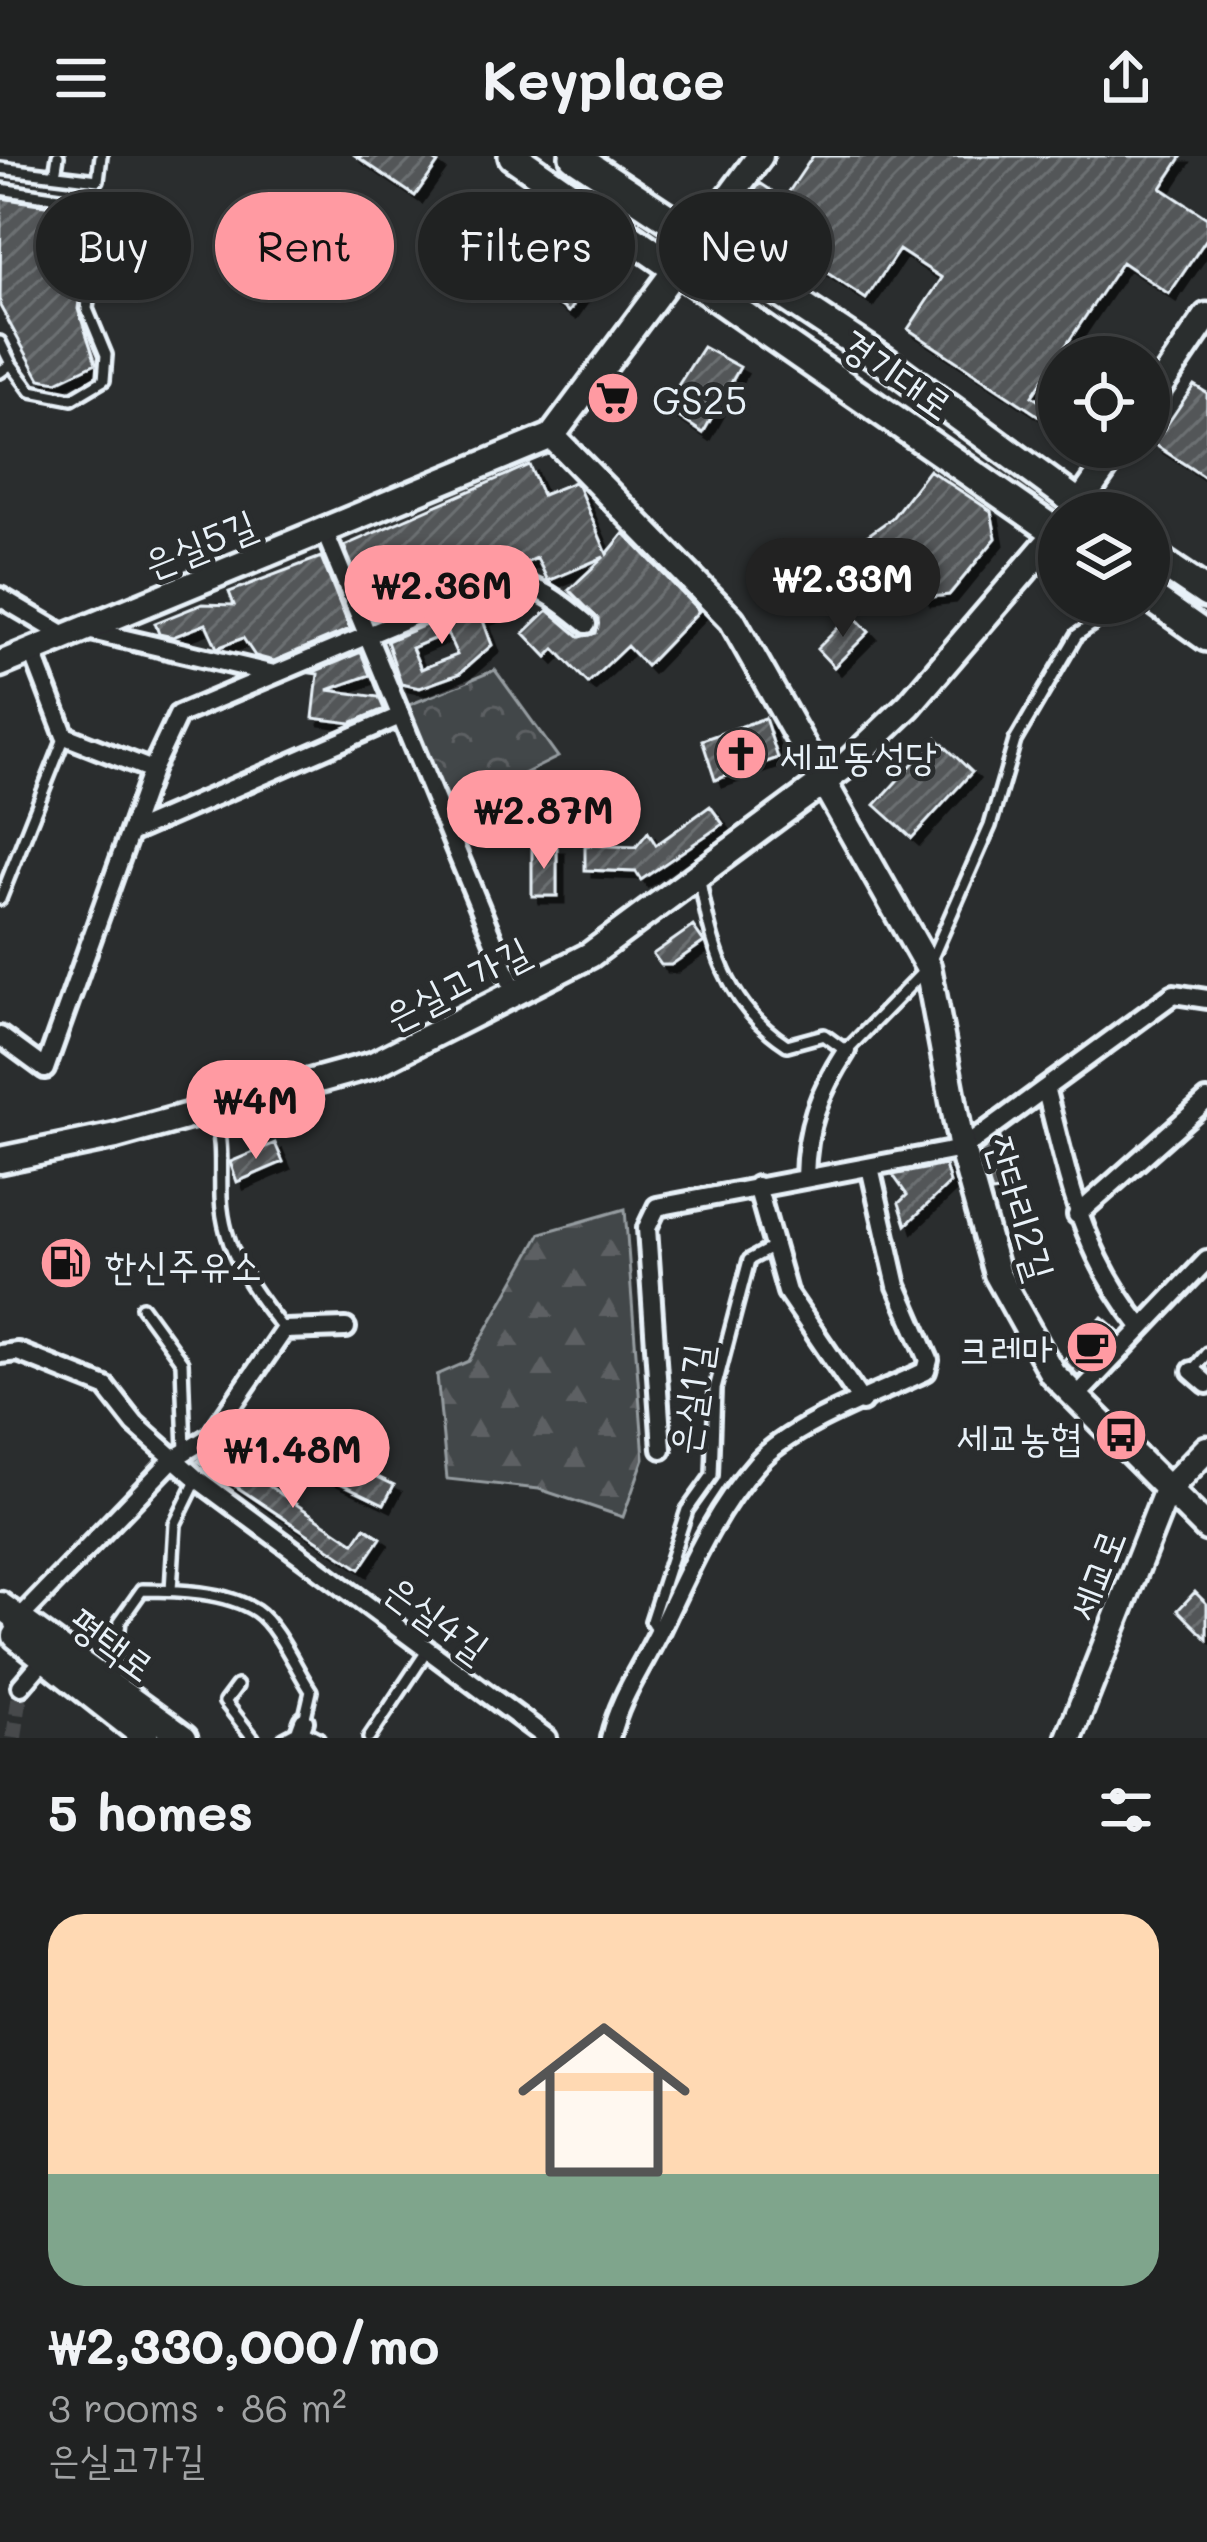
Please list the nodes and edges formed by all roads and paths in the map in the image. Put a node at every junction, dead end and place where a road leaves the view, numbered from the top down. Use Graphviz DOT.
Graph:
graph roads {
  1 [pos="17,156"];
  2 [pos="58,156"];
  3 [pos="101,156"];
  4 [pos="514,156"];
  5 [pos="574,156"];
  6 [pos="760,156"];
  7 [pos="0,169"];
  8 [pos="15,170"];
  9 [pos="56,175"];
  10 [pos="0,188"];
  11 [pos="733,192"];
  12 [pos="659,214"];
  13 [pos="659,255"];
  14 [pos="659,286"];
  15 [pos="728,300"];
  16 [pos="789,300"];
  17 [pos="1207,316"];
  18 [pos="0,342"];
  19 [pos="11,364"];
  20 [pos="1170,371"];
  21 [pos="0,372"];
  22 [pos="552,436"];
  23 [pos="1038,494"];
  24 [pos="1038,500"];
  25 [pos="324,530"];
  26 [pos="1038,558"];
  27 [pos="1170,568"];
  28 [pos="1207,592"];
  29 [pos="0,597"];
  30 [pos="1170,611"];
  31 [pos="587,624"];
  32 [pos="1093,624"];
  33 [pos="75,632"];
  34 [pos="367,636"];
  35 [pos="1207,637"];
  36 [pos="32,650"];
  37 [pos="0,664"];
  38 [pos="275,674"];
  39 [pos="400,716"];
  40 [pos="65,736"];
  41 [pos="152,770"];
  42 [pos="824,778"];
  43 [pos="130,832"];
  44 [pos="699,874"];
  45 [pos="0,899"];
  46 [pos="928,967"];
  47 [pos="515,993"];
  48 [pos="1207,999"];
  49 [pos="0,1036"];
  50 [pos="846,1051"];
  51 [pos="1046,1091"];
  52 [pos="1207,1100"];
  53 [pos="215,1108"];
  54 [pos="962,1149"];
  55 [pos="0,1160"];
  56 [pos="870,1167"];
  57 [pos="805,1177"];
  58 [pos="758,1186"];
  59 [pos="1077,1215"];
  60 [pos="773,1247"];
  61 [pos="1207,1260"];
  62 [pos="142,1307"];
  63 [pos="346,1328"];
  64 [pos="1142,1328"];
  65 [pos="284,1330"];
  66 [pos="1207,1353"];
  67 [pos="0,1354"];
  68 [pos="1192,1371"];
  69 [pos="1207,1384"];
  70 [pos="1076,1397"];
  71 [pos="858,1404"];
  72 [pos="662,1449"];
  73 [pos="1207,1449"];
  74 [pos="179,1455"];
  75 [pos="197,1479"];
  76 [pos="1167,1490"];
  77 [pos="1207,1528"];
  78 [pos="171,1590"];
  79 [pos="7,1619"];
  80 [pos="658,1634"];
  81 [pos="428,1651"];
  82 [pos="49,1653"];
  83 [pos="21,1686"];
  84 [pos="111,1686"];
  85 [pos="237,1686"];
  86 [pos="302,1733"];
  87 [pos="146,1738"];
  88 [pos="184,1738"];
  89 [pos="253,1738"];
  90 [pos="369,1738"];
  91 [pos="547,1738"];
  92 [pos="610,1738"];
  93 [pos="1069,1738"];
  1 -- 8 [label="lane"];
  2 -- 9 [label="lane"];
  3 -- 9 [label="lane"];
  4 -- 13 [label="main road, 경기대로"];
  5 -- 12 [label="main road, 경기대로"];
  6 -- 11 [label="street"];
  7 -- 8 [label="lane"];
  8 -- 9 [label="lane"];
  10 -- 19 [label="lane"];
  14 -- 22 [label="street"];
  15 -- 24 [label="main road, 경기대로"];
  16 -- 23 [label="main road, 경기대로"];
  17 -- 20 [label="street"];
  18 -- 19 [label="lane"];
  19 -- 21 [label="lane"];
  22 -- 25 [label="street, 은실5길"];
  22 -- 42 [label="street"];
  25 -- 33 [label="street, 은실5길"];
  25 -- 34 [label="street"];
  26 -- 42 [label="street, 은실고가길"];
  27 -- 28 [label="main road"];
  29 -- 33 [label="street"];
  30 -- 35 [label="main road"];
  31 -- 34 [label="street"];
  32 -- 46 [label="lane"];
  33 -- 36 [label="street, 은실5길"];
  33 -- 38 [label="street"];
  34 -- 38 [label="street"];
  34 -- 39 [label="street"];
  36 -- 37 [label="street, 은실5길"];
  36 -- 40 [label="street"];
  38 -- 41 [label="street"];
  39 -- 43 [label="street"];
  39 -- 47 [label="street"];
  40 -- 41 [label="street"];
  40 -- 45 [label="lane"];
  41 -- 43 [label="street"];
  42 -- 44 [label="street, 은실고가길"];
  42 -- 46 [label="street, 잔다리2길"];
  43 -- 49 [label="street"];
  44 -- 47 [label="street, 은실고가길"];
  44 -- 50 [label="lane"];
  46 -- 50 [label="lane"];
  46 -- 54 [label="street, 잔다리2길"];
  47 -- 53 [label="street, 은실고가길"];
  48 -- 51 [label="street"];
  50 -- 57 [label="street"];
  51 -- 54 [label="street"];
  51 -- 59 [label="street"];
  52 -- 59 [label="street"];
  53 -- 55 [label="street, 은실고가길"];
  53 -- 65 [label="lane"];
  54 -- 56 [label="street, 은실1길"];
  54 -- 70 [label="street, 잔다리2길"];
  56 -- 57 [label="street, 은실1길"];
  56 -- 71 [label="street, 은실1길"];
  57 -- 58 [label="street, 은실1길"];
  58 -- 60 [label="street"];
  58 -- 72 [label="street, 은실1길"];
  59 -- 64 [label="street"];
  60 -- 71 [label="street"];
  60 -- 80 [label="lane, 은실1길"];
  61 -- 64 [label="street"];
  62 -- 74 [label="lane"];
  63 -- 65 [label="street"];
  64 -- 70 [label="street"];
  65 -- 74 [label="street"];
  66 -- 68 [label="lane"];
  67 -- 74 [label="street, 은실4길"];
  68 -- 69 [label="street"];
  70 -- 76 [label="street, 잔다리2길"];
  71 -- 80 [label="street, 은실1길"];
  73 -- 76 [label="street, 세교로"];
  74 -- 75 [label="street, 은실4길"];
  74 -- 79 [label="street"];
  75 -- 78 [label="lane"];
  75 -- 81 [label="street, 은실4길"];
  76 -- 77 [label="street, 잔다리2길"];
  76 -- 93 [label="street, 세교로"];
  78 -- 84 [label="lane"];
  78 -- 86 [label="lane"];
  79 -- 82 [label="street, 평택로"];
  80 -- 92 [label="street, 은실1길"];
  81 -- 90 [label="lane"];
  81 -- 91 [label="street, 은실4길"];
  82 -- 83 [label="street"];
  82 -- 84 [label="street, 평택로"];
  82 -- 87 [label="street, 평택로"];
  84 -- 88 [label="street, 평택로"];
  85 -- 89 [label="lane"];
}
